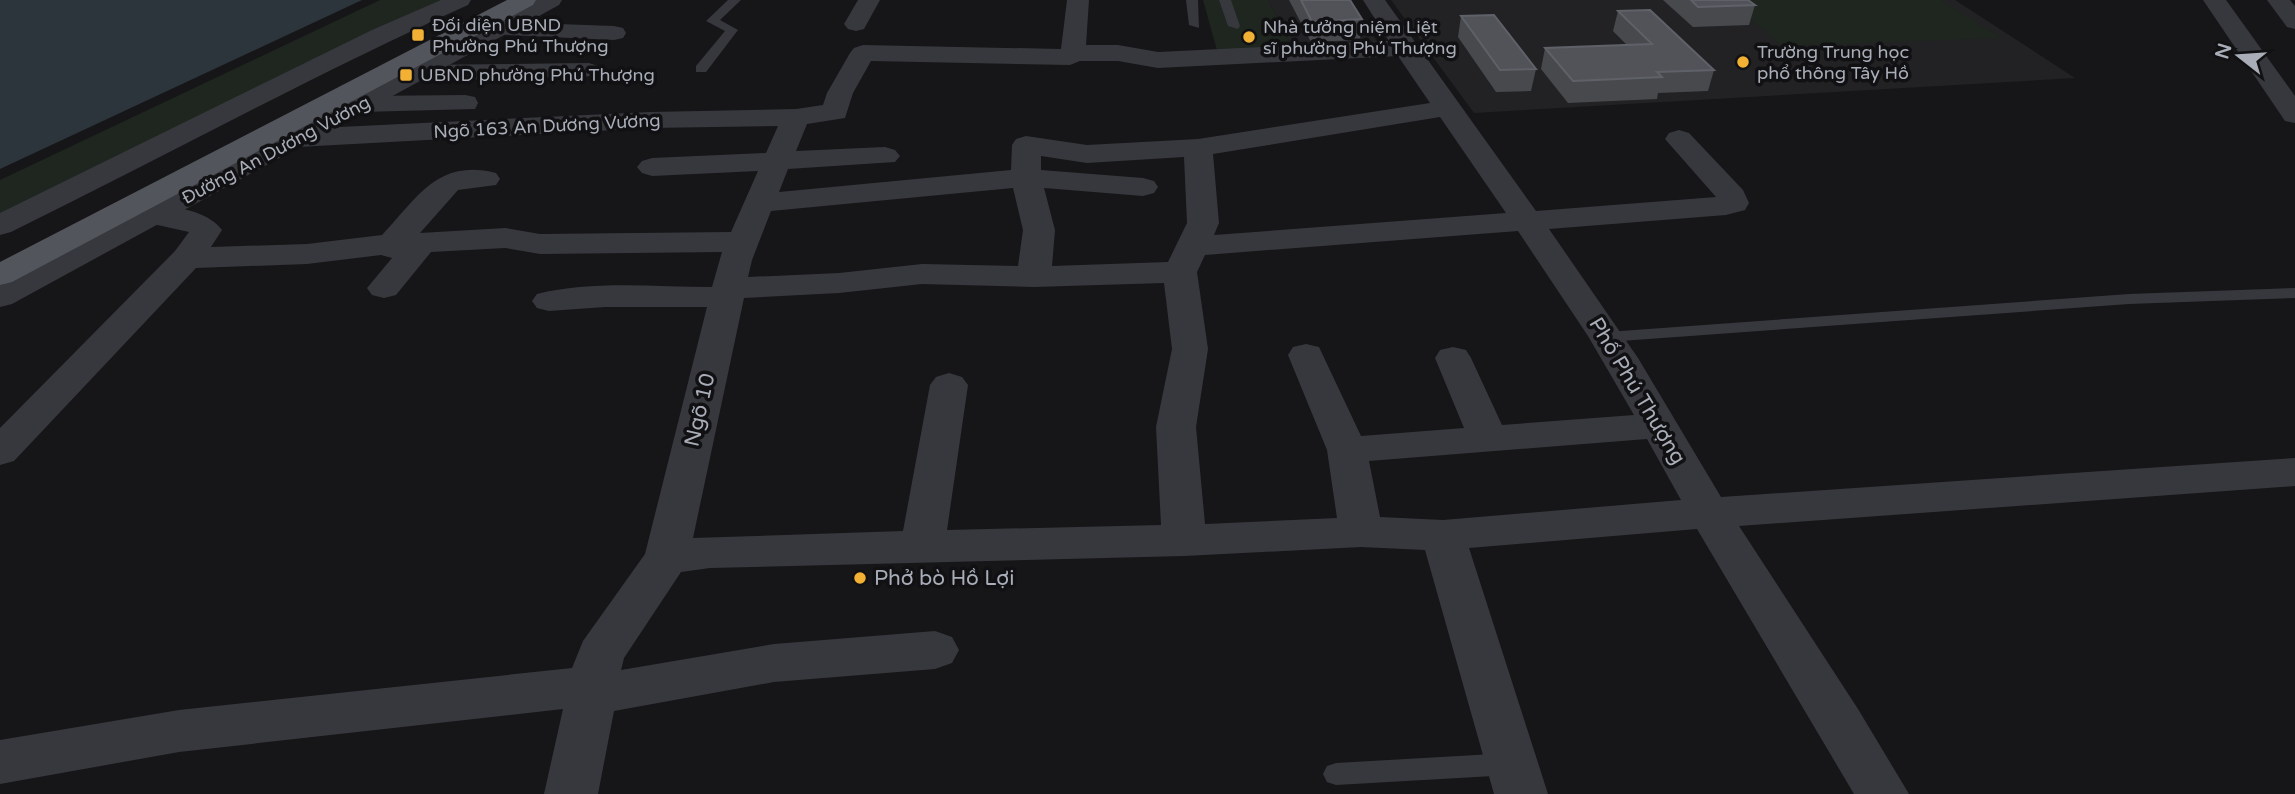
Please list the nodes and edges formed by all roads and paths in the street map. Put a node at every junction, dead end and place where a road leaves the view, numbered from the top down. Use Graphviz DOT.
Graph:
graph roads {
  1 [pos="460,0"];
  2 [pos="499,0"];
  3 [pos="525,0"];
  4 [pos="551,0"];
  5 [pos="735,0"];
  6 [pos="869,0"];
  7 [pos="1078,0"];
  8 [pos="1192,0"];
  9 [pos="1225,0"];
  10 [pos="1374,0"];
  11 [pos="2214,0"];
  12 [pos="2278,0"];
  13 [pos="2295,22"];
  14 [pos="856,24"];
  15 [pos="1195,25"];
  16 [pos="1234,26"];
  17 [pos="498,29"];
  18 [pos="614,33"];
  19 [pos="1405,48"];
  20 [pos="1073,53"];
  21 [pos="701,69"];
  22 [pos="589,71"];
  23 [pos="417,73"];
  24 [pos="465,103"];
  25 [pos="356,107"];
  26 [pos="1448,108"];
  27 [pos="2295,115"];
  28 [pos="796,117"];
  29 [pos="298,138"];
  30 [pos="1679,139"];
  31 [pos="1198,148"];
  32 [pos="885,156"];
  33 [pos="776,163"];
  34 [pos="652,167"];
  35 [pos="1026,178"];
  36 [pos="485,179"];
  37 [pos="1143,187"];
  38 [pos="759,203"];
  39 [pos="152,206"];
  40 [pos="1530,222"];
  41 [pos="0,225"];
  42 [pos="743,242"];
  43 [pos="394,244"];
  44 [pos="0,257"];
  45 [pos="187,258"];
  46 [pos="1186,259"];
  47 [pos="0,275"];
  48 [pos="1034,277"];
  49 [pos="384,288"];
  50 [pos="727,292"];
  51 [pos="2295,293"];
  52 [pos="0,297"];
  53 [pos="549,301"];
  54 [pos="1607,337"];
  55 [pos="1306,355"];
  56 [pos="1453,358"];
  57 [pos="949,385"];
  58 [pos="1660,425"];
  59 [pos="1489,439"];
  60 [pos="1347,450"];
  61 [pos="0,452"];
  62 [pos="2295,472"];
  63 [pos="1709,513"];
  64 [pos="1361,532"];
  65 [pos="1443,535"];
  66 [pos="1184,540"];
  67 [pos="922,547"];
  68 [pos="667,558"];
  69 [pos="934,650"];
  70 [pos="593,690"];
  71 [pos="0,762"];
  72 [pos="1336,774"];
  73 [pos="1517,779"];
  74 [pos="1889,791"];
  75 [pos="571,794"];
  1 -- 41 [label="street"];
  2 -- 44 [label="main road, Đường An Dương Vương"];
  3 -- 39 [label="main road, Đường An Dương Vương"];
  4 -- 17 [label="street, Đường An Dương Vương"];
  5 -- 21 [label="lane"];
  6 -- 14 [label="street"];
  7 -- 20 [label="street"];
  8 -- 15 [label="lane"];
  9 -- 16 [label="lane"];
  10 -- 19 [label="street, Phố Phú Thượng"];
  11 -- 27 [label="street"];
  12 -- 13 [label="street"];
  17 -- 18 [label="street"];
  17 -- 23 [label="street, Đường An Dương Vương"];
  19 -- 20 [label="street"];
  19 -- 26 [label="street, Phố Phú Thượng"];
  20 -- 28 [label="street, Ngõ 163 An Dương Vương"];
  22 -- 23 [label="street"];
  23 -- 25 [label="street, Đường An Dương Vương"];
  24 -- 25 [label="street"];
  25 -- 29 [label="street, Đường An Dương Vương"];
  25 -- 39 [label="main road"];
  26 -- 31 [label="street"];
  26 -- 40 [label="street, Phố Phú Thượng"];
  28 -- 29 [label="street, Ngõ 163 An Dương Vương"];
  28 -- 33 [label="street, Ngõ 10"];
  29 -- 39 [label="street, Đường An Dương Vương"];
  30 -- 40 [label="street"];
  31 -- 35 [label="street"];
  31 -- 46 [label="street"];
  32 -- 33 [label="street"];
  33 -- 34 [label="street"];
  33 -- 38 [label="street, Ngõ 10"];
  35 -- 37 [label="street"];
  35 -- 38 [label="street"];
  35 -- 48 [label="street"];
  36 -- 43 [label="street"];
  38 -- 42 [label="street, Ngõ 10"];
  39 -- 45 [label="street"];
  39 -- 47 [label="main road, Đường An Dương Vương"];
  39 -- 52 [label="street, Đường An Dương Vương"];
  40 -- 46 [label="street"];
  40 -- 54 [label="street, Phố Phú Thượng"];
  42 -- 43 [label="street"];
  42 -- 50 [label="street, Ngõ 10"];
  43 -- 45 [label="street"];
  43 -- 49 [label="street"];
  45 -- 61 [label="street"];
  46 -- 48 [label="street"];
  46 -- 66 [label="street"];
  48 -- 50 [label="street"];
  50 -- 53 [label="street"];
  50 -- 68 [label="street, Ngõ 10"];
  51 -- 54 [label="lane"];
  54 -- 58 [label="street, Phố Phú Thượng"];
  55 -- 60 [label="street"];
  56 -- 59 [label="street"];
  57 -- 67 [label="street"];
  58 -- 59 [label="street"];
  58 -- 63 [label="street, Phố Phú Thượng"];
  59 -- 60 [label="street"];
  60 -- 64 [label="street"];
  62 -- 63 [label="street"];
  63 -- 65 [label="street"];
  63 -- 74 [label="street, Phố Phú Thượng"];
  64 -- 65 [label="street"];
  64 -- 66 [label="street"];
  65 -- 73 [label="street"];
  66 -- 67 [label="street"];
  67 -- 68 [label="street"];
  68 -- 70 [label="street, Ngõ 10"];
  69 -- 70 [label="street"];
  70 -- 71 [label="street"];
  70 -- 75 [label="street, Ngõ 10"];
  72 -- 73 [label="lane"];
}
